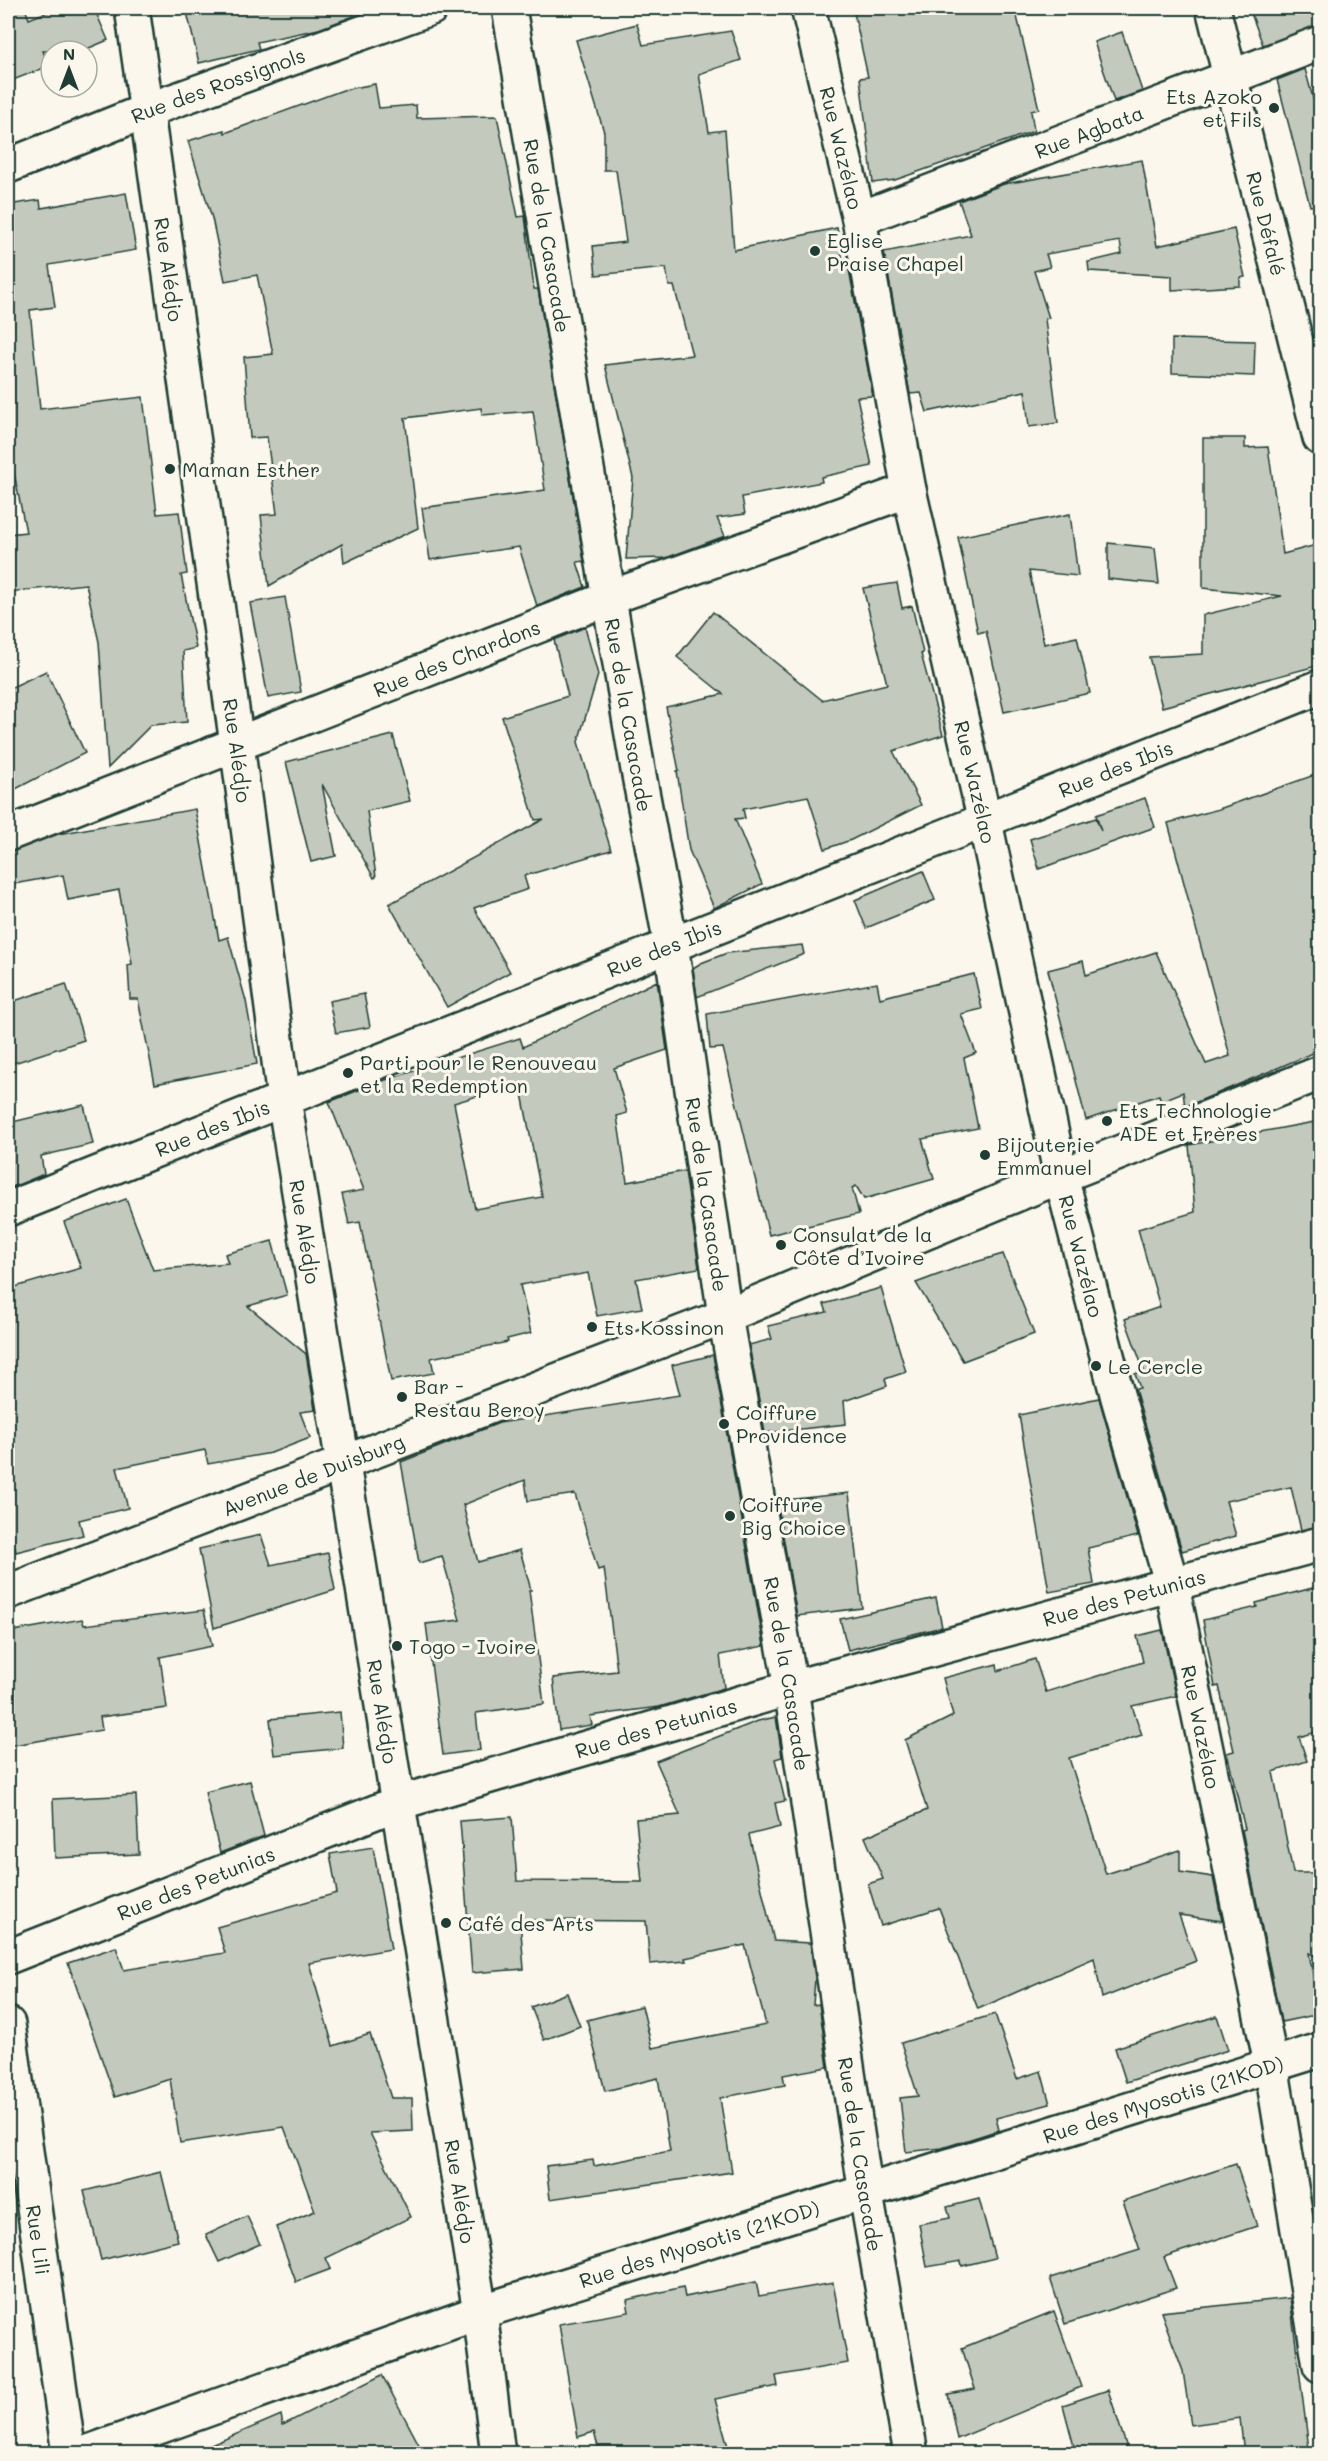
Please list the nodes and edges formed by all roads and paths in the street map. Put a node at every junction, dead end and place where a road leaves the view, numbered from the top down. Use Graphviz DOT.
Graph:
graph roads {
  1 [pos="132,8"];
  2 [pos="431,8"];
  3 [pos="509,8"];
  4 [pos="808,8"];
  5 [pos="1213,8"];
  6 [pos="1320,43"];
  7 [pos="1231,77"];
  8 [pos="148,110"];
  9 [pos="8,166"];
  10 [pos="859,219"];
  11 [pos="1320,438"];
  12 [pos="909,489"];
  13 [pos="609,598"];
  14 [pos="1320,687"];
  15 [pos="237,744"];
  16 [pos="985,822"];
  17 [pos="8,834"];
  18 [pos="671,945"];
  19 [pos="1320,1073"];
  20 [pos="284,1098"];
  21 [pos="1061,1176"];
  22 [pos="8,1209"];
  23 [pos="725,1316"];
  24 [pos="344,1460"];
  25 [pos="1320,1544"];
  26 [pos="1172,1585"];
  27 [pos="8,1592"];
  28 [pos="790,1688"];
  29 [pos="398,1803"];
  30 [pos="8,1957"];
  31 [pos="8,2024"];
  32 [pos="1320,2050"];
  33 [pos="1270,2064"];
  34 [pos="866,2194"];
  35 [pos="480,2312"];
  36 [pos="1320,2365"];
  37 [pos="69,2454"];
  38 [pos="84,2454"];
  39 [pos="498,2454"];
  40 [pos="911,2454"];
  1 -- 8 [label="street, Rue Alédjo"];
  2 -- 8 [label="street, Rue des Rossignols"];
  3 -- 13 [label="street, Rue de la Casacade"];
  4 -- 10 [label="street, Rue Wazélao"];
  5 -- 7 [label="street, Rue Défalé"];
  6 -- 7 [label="street, Rue Agbata"];
  7 -- 10 [label="street, Rue Agbata"];
  7 -- 11 [label="street, Rue Défalé"];
  8 -- 9 [label="street, Rue des Rossignols"];
  8 -- 15 [label="street, Rue Alédjo"];
  10 -- 12 [label="street, Rue Wazélao"];
  12 -- 13 [label="street, Rue des Chardons"];
  12 -- 16 [label="street, Rue Wazélao"];
  13 -- 15 [label="street, Rue des Chardons"];
  13 -- 18 [label="street, Rue de la Casacade"];
  14 -- 16 [label="street, Rue des Ibis"];
  15 -- 17 [label="street, Rue des Chardons"];
  15 -- 20 [label="street, Rue Alédjo"];
  16 -- 18 [label="street, Rue des Ibis"];
  16 -- 21 [label="street, Rue Wazélao"];
  18 -- 20 [label="street, Rue des Ibis"];
  18 -- 23 [label="street, Rue de la Casacade"];
  19 -- 21 [label="street, Avenue de Duisburg"];
  20 -- 22 [label="street, Rue des Ibis"];
  20 -- 24 [label="street, Rue Alédjo"];
  21 -- 23 [label="street, Avenue de Duisburg"];
  21 -- 26 [label="street, Rue Wazélao"];
  23 -- 24 [label="street, Avenue de Duisburg"];
  23 -- 28 [label="street, Rue de la Casacade"];
  24 -- 27 [label="street, Avenue de Duisburg"];
  24 -- 29 [label="street, Rue Alédjo"];
  25 -- 26 [label="street, Rue des Petunias"];
  26 -- 28 [label="street, Rue des Petunias"];
  26 -- 33 [label="street, Rue Wazélao"];
  28 -- 29 [label="street, Rue des Petunias"];
  28 -- 34 [label="street, Rue de la Casacade"];
  29 -- 30 [label="street, Rue des Petunias"];
  29 -- 35 [label="street, Rue Alédjo"];
  31 -- 37 [label="street, Rue Lili"];
  32 -- 33 [label="street, Rue des Myosotis (21KOD)"];
  33 -- 34 [label="street, Rue des Myosotis (21KOD)"];
  33 -- 36 [label="street, Rue Wazélao"];
  34 -- 35 [label="street, Rue des Myosotis (21KOD)"];
  34 -- 40 [label="street, Rue de la Casacade"];
  35 -- 38 [label="street, Rue des Myosotis (21KOD)"];
  35 -- 39 [label="street, Rue Alédjo"];
}
